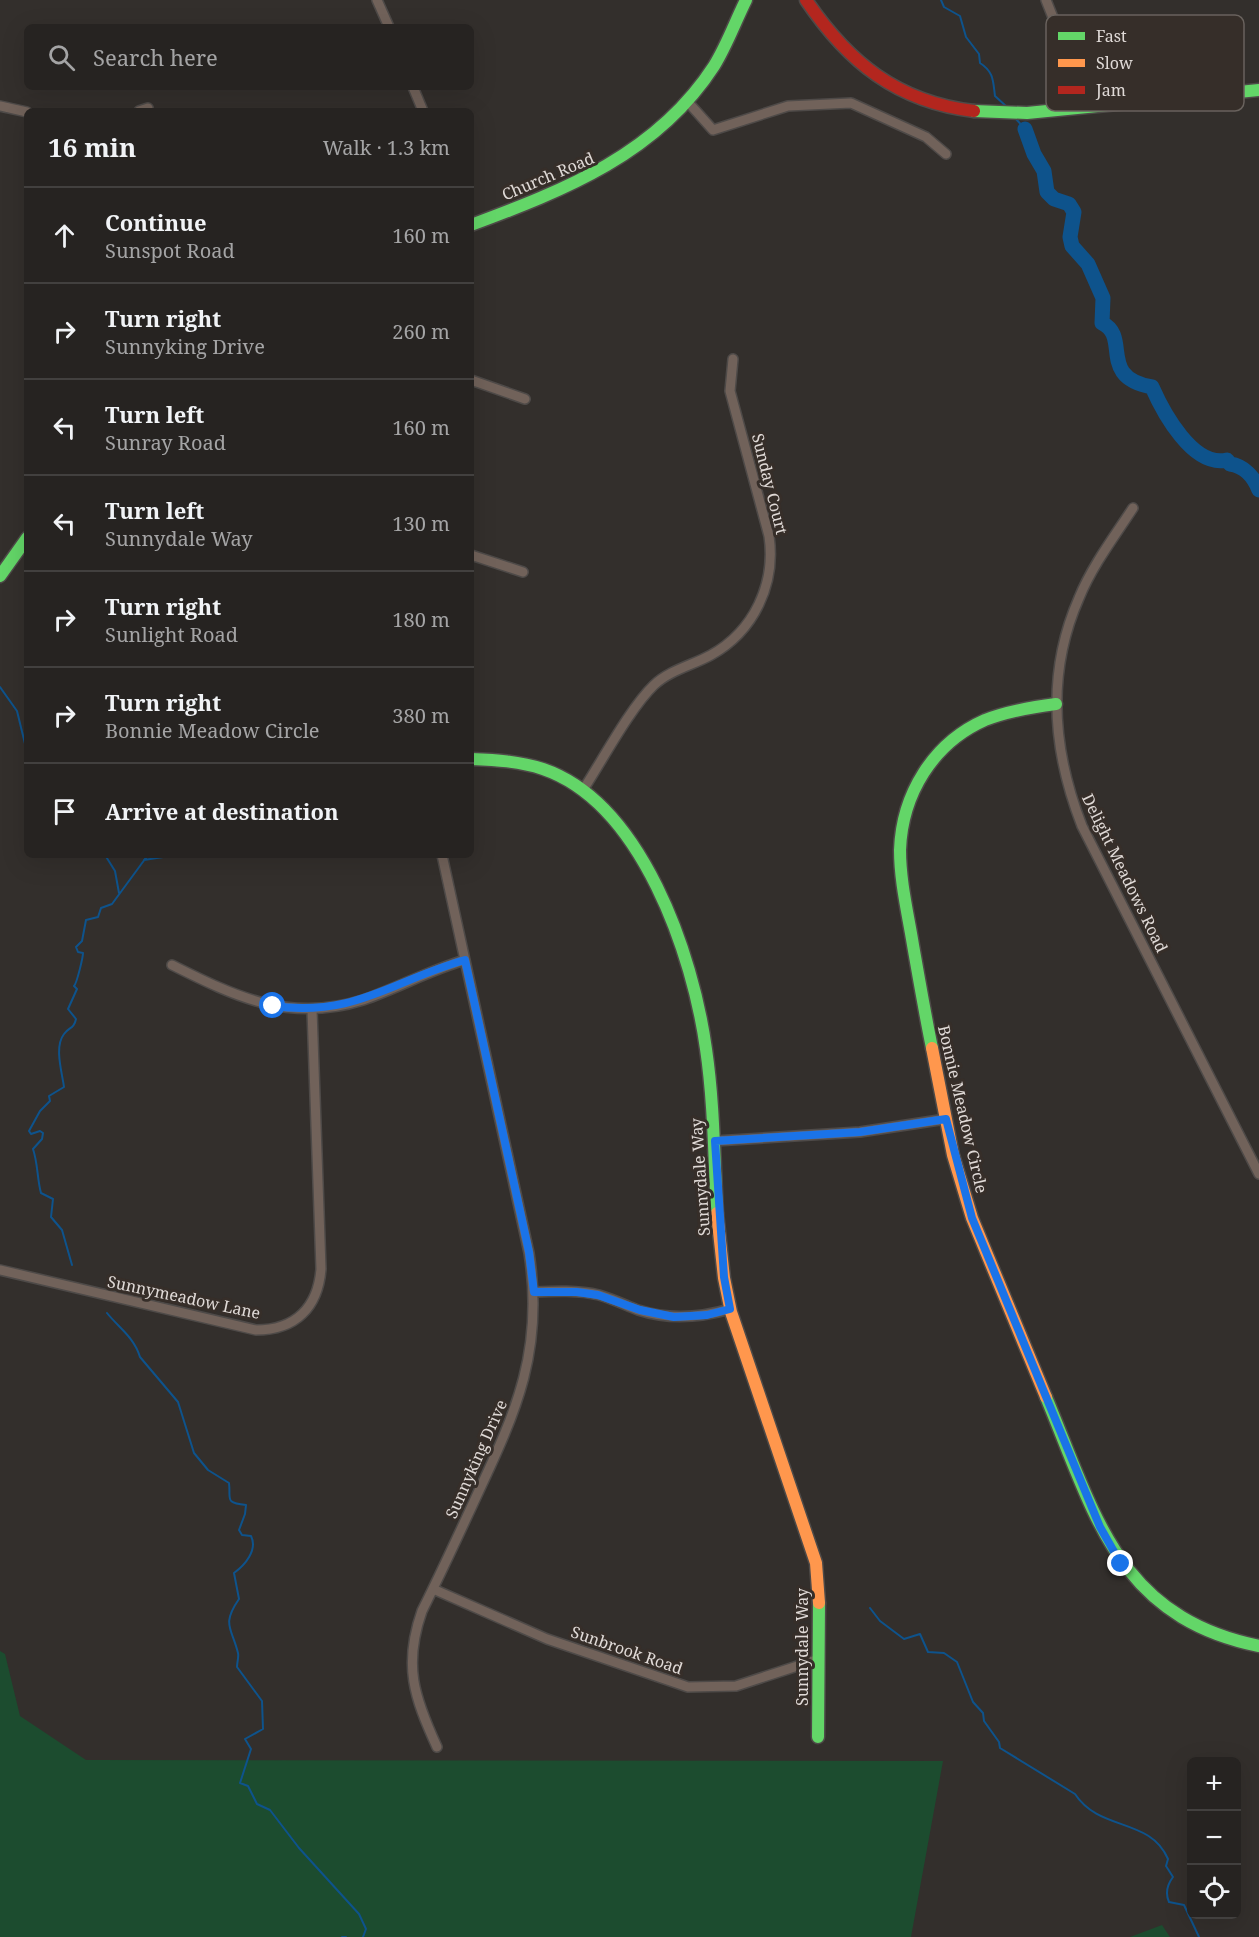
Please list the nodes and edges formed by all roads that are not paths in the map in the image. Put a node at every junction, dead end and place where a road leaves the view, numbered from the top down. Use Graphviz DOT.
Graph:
graph roads {
  1 [pos="377,0"];
  2 [pos="806,0"];
  3 [pos="1046,0"];
  4 [pos="743,2"];
  5 [pos="1052,15"];
  6 [pos="388,24"];
  7 [pos="414,90"];
  8 [pos="1259,90"];
  9 [pos="1244,92"];
  10 [pos="687,101"];
  11 [pos="0,106"];
  12 [pos="422,108"];
  13 [pos="24,111"];
  14 [pos="1049,111"];
  15 [pos="946,154"];
  16 [pos="474,224"];
  17 [pos="733,360"];
  18 [pos="474,381"];
  19 [pos="525,399"];
  20 [pos="1133,508"];
  21 [pos="24,542"];
  22 [pos="474,556"];
  23 [pos="523,572"];
  24 [pos="0,576"];
  25 [pos="1056,704"];
  26 [pos="474,759"];
  27 [pos="583,790"];
  28 [pos="443,858"];
  29 [pos="465,960"];
  30 [pos="172,964"];
  31 [pos="312,1010"];
  32 [pos="946,1119"];
  33 [pos="715,1141"];
  34 [pos="1259,1174"];
  35 [pos="0,1269"];
  36 [pos="534,1292"];
  37 [pos="730,1309"];
  38 [pos="433,1589"];
  39 [pos="1259,1646"];
  40 [pos="819,1659"];
  41 [pos="818,1737"];
  42 [pos="437,1747"];
  1 -- 6 [label="street"];
  2 -- 14 [label="street"];
  3 -- 5 [label="street"];
  4 -- 10 [label="street, Church Road"];
  7 -- 12 [label="street"];
  8 -- 9 [label="street"];
  10 -- 15 [label="street"];
  10 -- 16 [label="street, Church Road"];
  11 -- 13 [label="street"];
  17 -- 27 [label="street, Sunday Court"];
  18 -- 19 [label="street"];
  20 -- 25 [label="street, Delight Meadows Road"];
  21 -- 24 [label="street"];
  22 -- 23 [label="street"];
  25 -- 32 [label="street, Bonnie Meadow Circle"];
  25 -- 34 [label="street, Delight Meadows Road"];
  26 -- 27 [label="street, Sunnydale Way"];
  27 -- 33 [label="street, Sunnydale Way"];
  28 -- 29 [label="street, Sunnyking Drive"];
  29 -- 31 [label="street"];
  29 -- 36 [label="street, Sunnyking Drive"];
  30 -- 31 [label="street"];
  31 -- 35 [label="street, Sunnymeadow Lane"];
  32 -- 33 [label="street"];
  32 -- 39 [label="street, Bonnie Meadow Circle"];
  33 -- 37 [label="street, Sunnydale Way"];
  36 -- 37 [label="street"];
  36 -- 38 [label="street, Sunnyking Drive"];
  37 -- 40 [label="street, Sunnydale Way"];
  38 -- 40 [label="street, Sunbrook Road"];
  38 -- 42 [label="street, Sunnyking Drive"];
  40 -- 41 [label="street, Sunnydale Way"];
}
